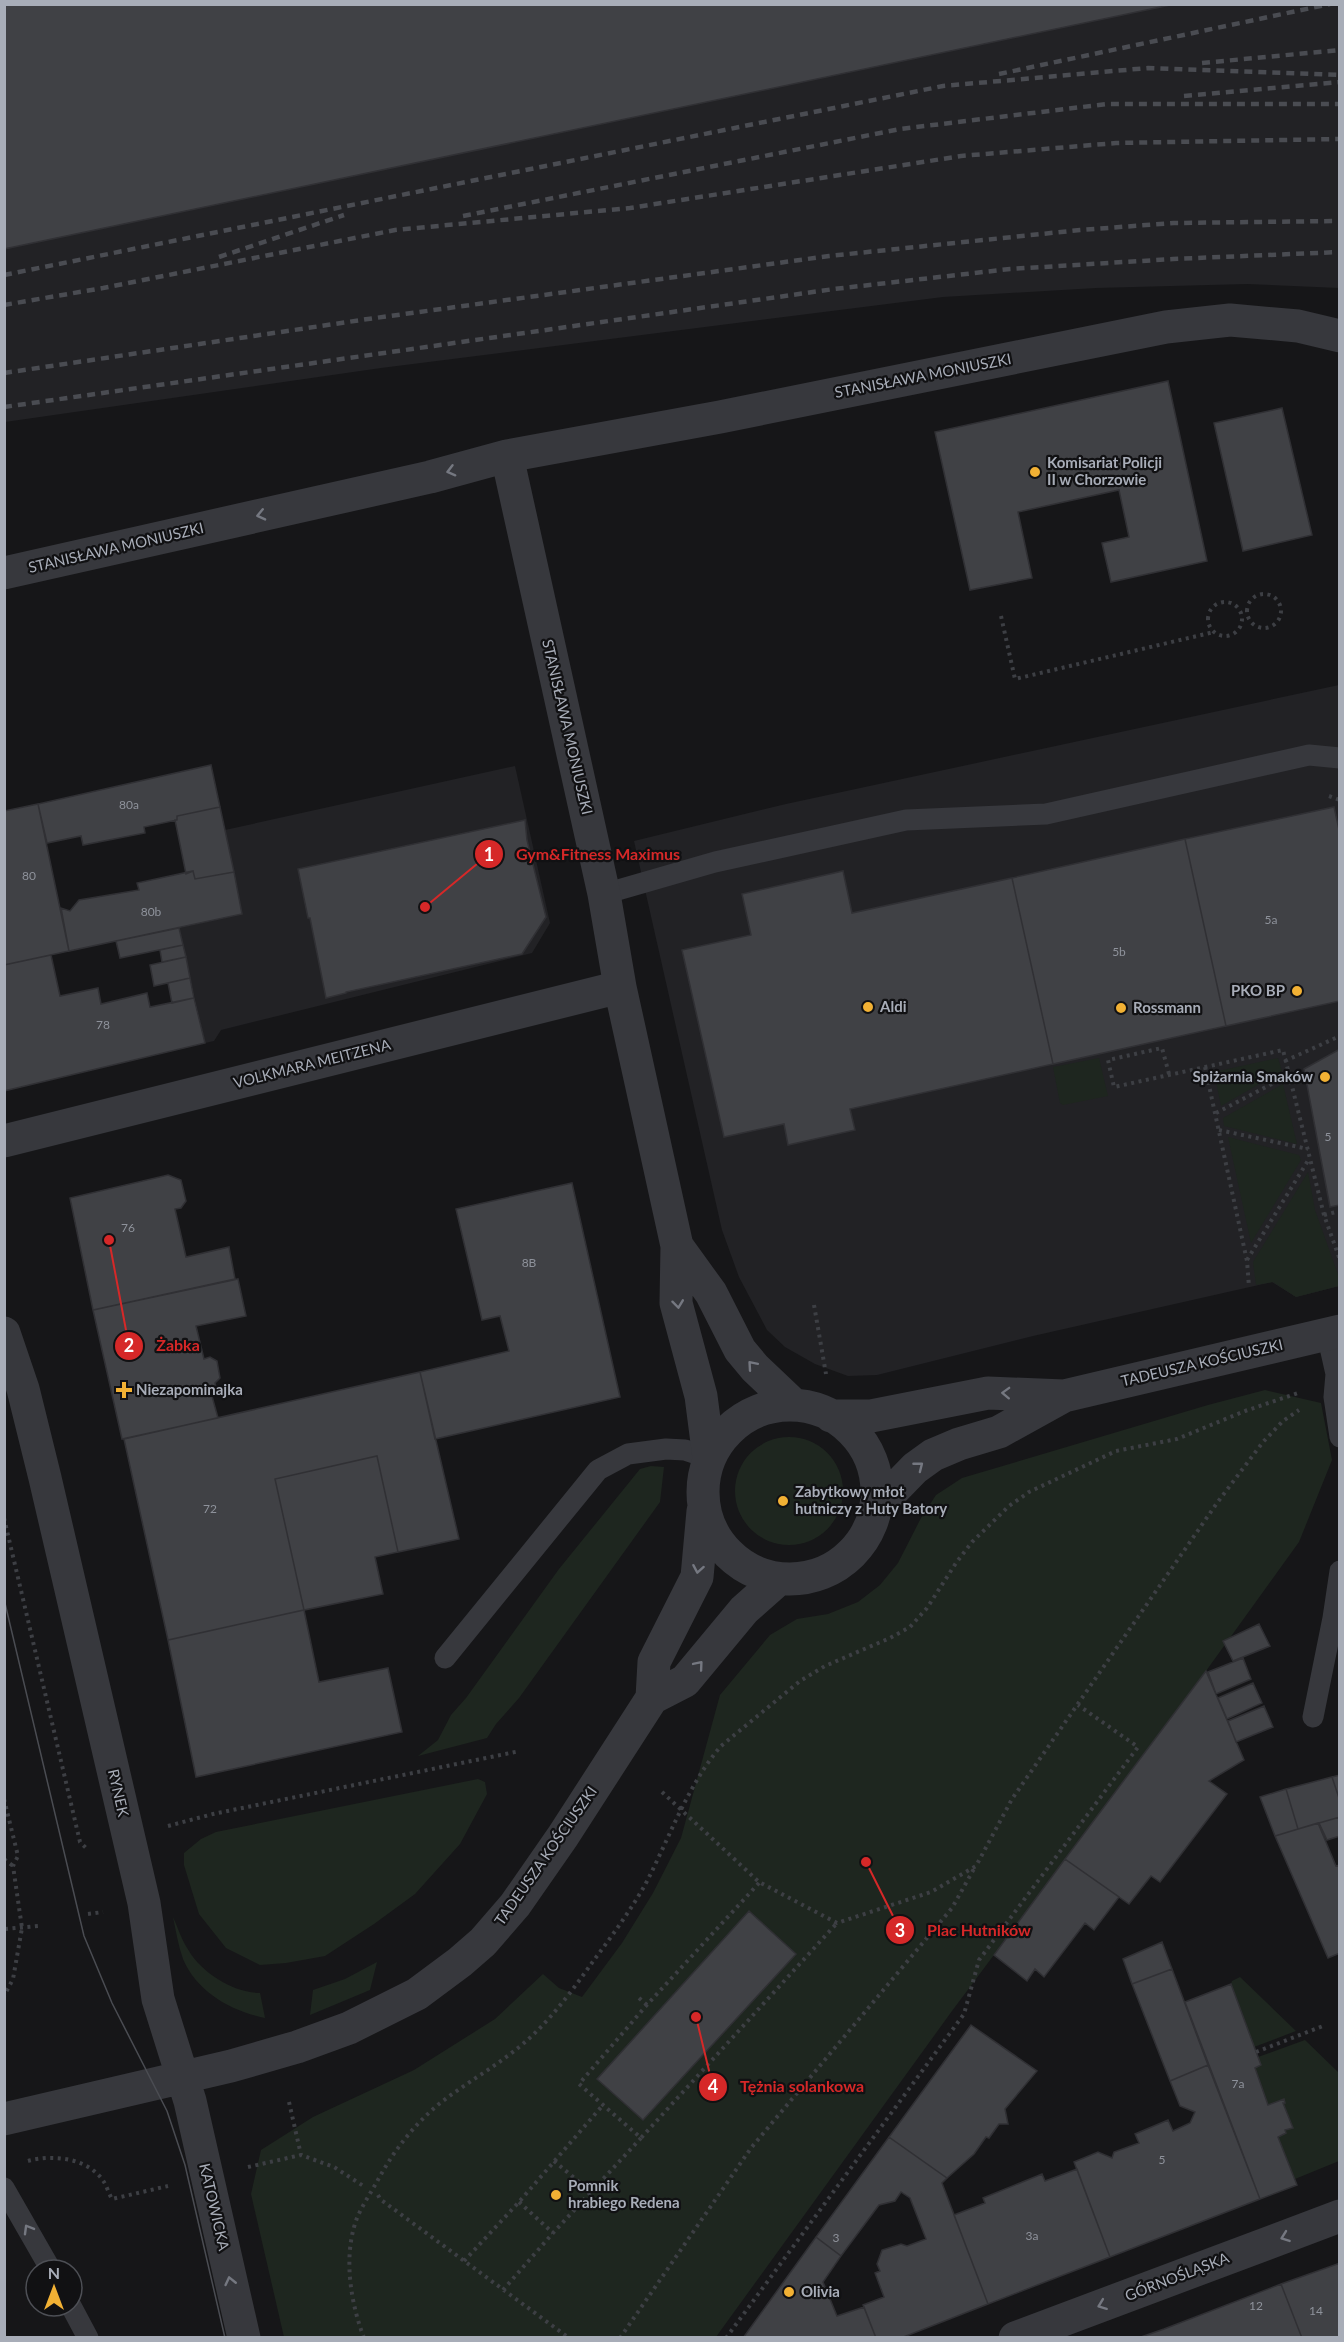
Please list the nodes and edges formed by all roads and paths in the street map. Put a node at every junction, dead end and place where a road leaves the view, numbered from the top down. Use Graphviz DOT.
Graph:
graph roads {
  1 [pos="1340,336"];
  2 [pos="507,456"];
  3 [pos="4,573"];
  4 [pos="1247,614"];
  5 [pos="1242,615"];
  6 [pos="1001,616"];
  7 [pos="1214,632"];
  8 [pos="1340,758"];
  9 [pos="604,894"];
  10 [pos="620,987"];
  11 [pos="1340,1036"];
  12 [pos="1286,1061"];
  13 [pos="1205,1066"];
  14 [pos="1169,1074"];
  15 [pos="1289,1076"];
  16 [pos="1216,1113"];
  17 [pos="1219,1130"];
  18 [pos="4,1141"];
  19 [pos="1308,1149"];
  20 [pos="1310,1159"];
  21 [pos="1340,1211"];
  22 [pos="1324,1215"];
  23 [pos="677,1246"];
  24 [pos="1340,1260"];
  25 [pos="1247,1261"];
  26 [pos="1249,1287"];
  27 [pos="814,1305"];
  28 [pos="4,1333"];
  29 [pos="1333,1333"];
  30 [pos="826,1378"];
  31 [pos="1300,1393"];
  32 [pos="1064,1396"];
  33 [pos="794,1406"];
  34 [pos="1302,1408"];
  35 [pos="831,1416"];
  36 [pos="1340,1437"];
  37 [pos="709,1458"];
  38 [pos="877,1507"];
  39 [pos="704,1511"];
  40 [pos="4,1518"];
  41 [pos="1340,1571"];
  42 [pos="779,1579"];
  43 [pos="445,1658"];
  44 [pos="652,1698"];
  45 [pos="1078,1705"];
  46 [pos="1313,1717"];
  47 [pos="520,1751"];
  48 [pos="662,1792"];
  49 [pos="4,1799"];
  50 [pos="680,1811"];
  51 [pos="164,1827"];
  52 [pos="89,1851"];
  53 [pos="4,1859"];
  54 [pos="14,1866"];
  55 [pos="976,1866"];
  56 [pos="759,1882"];
  57 [pos="837,1923"];
  58 [pos="39,1926"];
  59 [pos="22,1928"];
  60 [pos="5,1929"];
  61 [pos="4,1996"];
  62 [pos="639,1998"];
  63 [pos="647,2005"];
  64 [pos="1323,2026"];
  65 [pos="1256,2052"];
  66 [pos="182,2078"];
  67 [pos="290,2102"];
  68 [pos="603,2105"];
  69 [pos="4,2119"];
  70 [pos="641,2138"];
  71 [pos="301,2155"];
  72 [pos="554,2161"];
  73 [pos="19,2164"];
  74 [pos="243,2168"];
  75 [pos="365,2187"];
  76 [pos="4,2188"];
  77 [pos="591,2192"];
  78 [pos="138,2193"];
  79 [pos="378,2195"];
  80 [pos="519,2202"];
  81 [pos="1340,2216"];
  82 [pos="553,2232"];
  83 [pos="44,2258"];
  84 [pos="464,2261"];
  85 [pos="503,2290"];
  86 [pos="78,2318"];
  87 [pos="88,2337"];
  88 [pos="244,2337"];
  89 [pos="364,2337"];
  90 [pos="569,2337"];
  91 [pos="620,2337"];
  92 [pos="726,2337"];
  93 [pos="1016,2337"];
  1 -- 2 [label="street, STANISŁAWA MONIUSZKI"];
  2 -- 3 [label="street, STANISŁAWA MONIUSZKI, one-way"];
  2 -- 9 [label="street, STANISŁAWA MONIUSZKI"];
  4 -- 4 [label="path"];
  4 -- 5 [label="path"];
  5 -- 7 [label="path"];
  5 -- 7 [label="path"];
  6 -- 7 [label="path"];
  8 -- 9 [label="lane"];
  9 -- 10 [label="street, STANISŁAWA MONIUSZKI"];
  10 -- 18 [label="street, VOLKMARA MEITZENA"];
  10 -- 23 [label="street, STANISŁAWA MONIUSZKI"];
  11 -- 12 [label="path"];
  12 -- 13 [label="path"];
  12 -- 15 [label="path"];
  13 -- 14 [label="path"];
  13 -- 16 [label="path"];
  14 -- 14 [label="path"];
  15 -- 16 [label="path"];
  15 -- 19 [label="path"];
  16 -- 17 [label="path"];
  17 -- 19 [label="path"];
  17 -- 25 [label="path"];
  19 -- 20 [label="path"];
  20 -- 22 [label="path"];
  20 -- 25 [label="path"];
  21 -- 22 [label="path"];
  22 -- 24 [label="path"];
  33 -- 23 [label="street, one-way"];
  23 -- 37 [label="street, one-way"];
  25 -- 26 [label="path"];
  27 -- 30 [label="path"];
  28 -- 66 [label="street, RYNEK"];
  29 -- 32 [label="street, TADEUSZA KOŚCIUSZKI"];
  29 -- 36 [label="lane"];
  31 -- 50 [label="path"];
  32 -- 35 [label="street, TADEUSZA KOŚCIUSZKI, one-way"];
  38 -- 32 [label="street, TADEUSZA KOŚCIUSZKI, one-way"];
  33 -- 35 [label="street"];
  33 -- 37 [label="street"];
  34 -- 45 [label="path"];
  35 -- 38 [label="street"];
  37 -- 39 [label="street"];
  37 -- 43 [label="lane"];
  38 -- 42 [label="street"];
  39 -- 42 [label="street"];
  39 -- 44 [label="street, TADEUSZA KOŚCIUSZKI, one-way"];
  40 -- 52 [label="path"];
  41 -- 46 [label="lane"];
  44 -- 42 [label="street, TADEUSZA KOŚCIUSZKI, one-way"];
  44 -- 66 [label="street, TADEUSZA KOŚCIUSZKI"];
  45 -- 55 [label="path"];
  45 -- 92 [label="path"];
  47 -- 51 [label="path"];
  48 -- 50 [label="path"];
  49 -- 54 [label="path"];
  50 -- 56 [label="path"];
  50 -- 89 [label="path"];
  53 -- 54 [label="path"];
  54 -- 59 [label="path"];
  55 -- 57 [label="path"];
  55 -- 91 [label="path"];
  56 -- 57 [label="path"];
  56 -- 63 [label="path"];
  57 -- 70 [label="path"];
  58 -- 59 [label="path"];
  59 -- 60 [label="path"];
  59 -- 61 [label="path"];
  62 -- 63 [label="path"];
  63 -- 68 [label="path"];
  64 -- 65 [label="path"];
  66 -- 69 [label="street"];
  88 -- 66 [label="street, KATOWICKA, one-way"];
  67 -- 71 [label="path"];
  68 -- 70 [label="path"];
  68 -- 72 [label="path"];
  70 -- 77 [label="path"];
  71 -- 74 [label="path"];
  71 -- 75 [label="path"];
  72 -- 77 [label="path"];
  72 -- 80 [label="path"];
  73 -- 78 [label="path"];
  83 -- 76 [label="lane, one-way"];
  77 -- 82 [label="path"];
  79 -- 84 [label="path"];
  80 -- 82 [label="path"];
  80 -- 84 [label="path"];
  81 -- 93 [label="street, GÓRNOŚLĄSKA, one-way"];
  82 -- 85 [label="path"];
  84 -- 85 [label="path"];
  85 -- 90 [label="path"];
  86 -- 87 [label="lane"];
}
